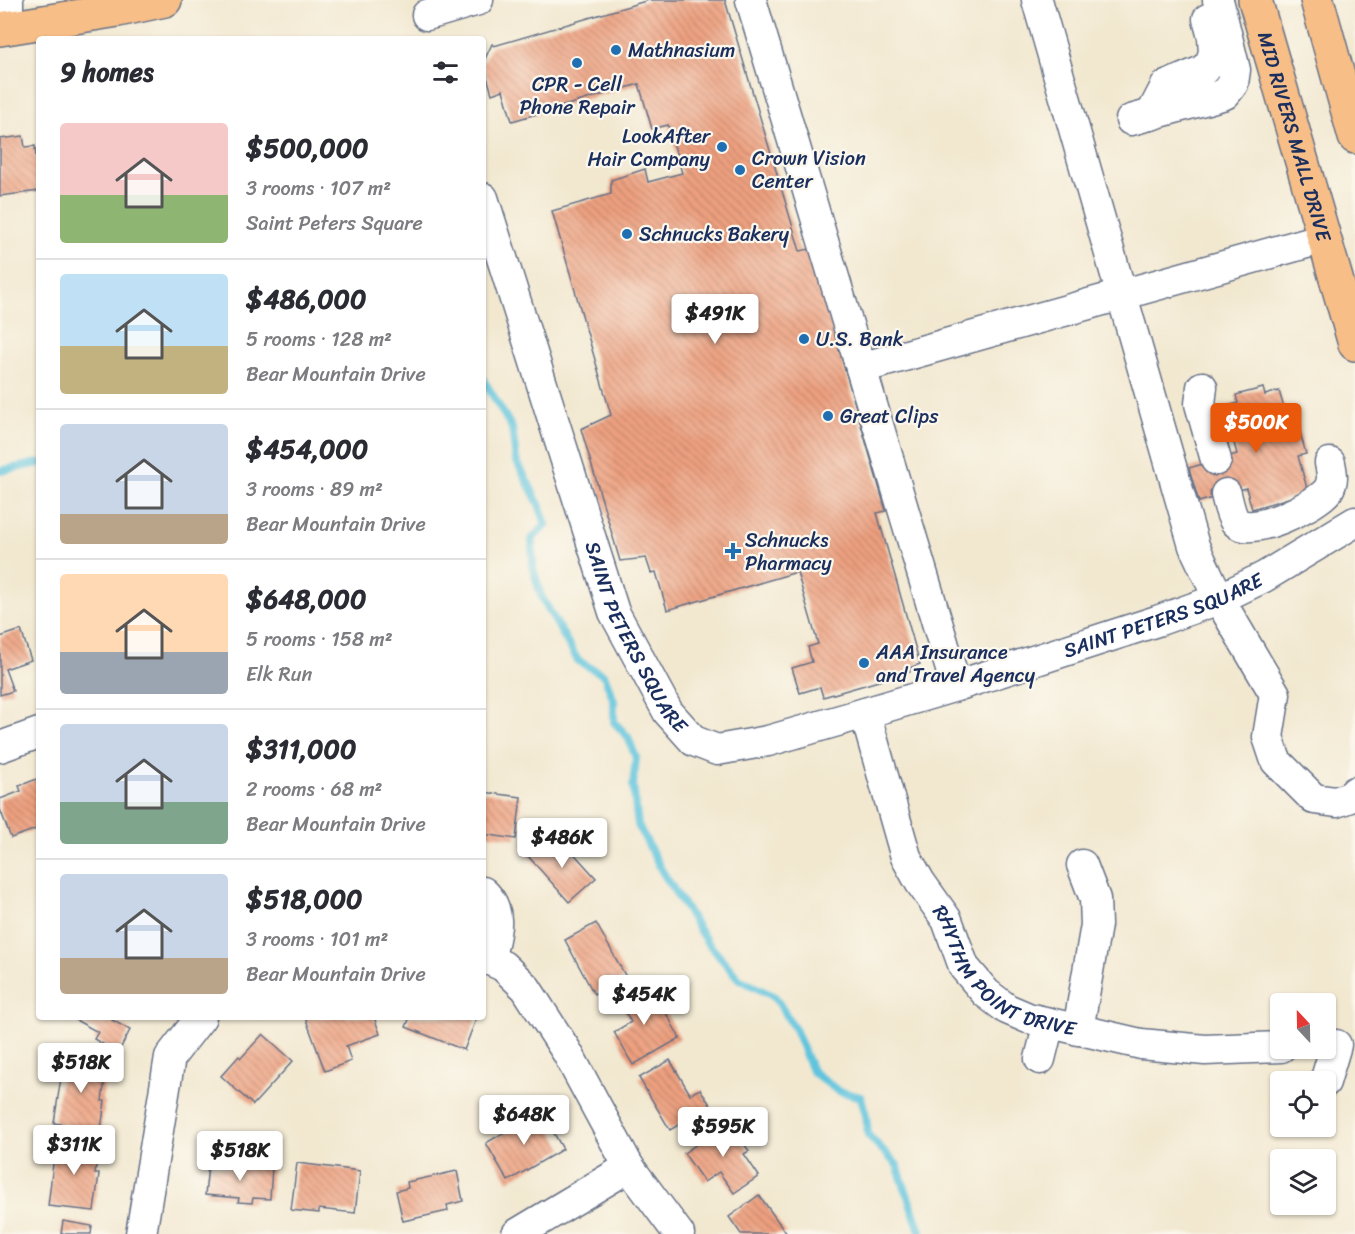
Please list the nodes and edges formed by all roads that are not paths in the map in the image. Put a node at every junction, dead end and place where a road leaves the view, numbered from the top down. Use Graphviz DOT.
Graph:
graph roads {
  1 [pos="165,0"];
  2 [pos="478,0"];
  3 [pos="751,0"];
  4 [pos="1037,0"];
  5 [pos="1202,0"];
  6 [pos="1218,0"];
  7 [pos="1255,0"];
  8 [pos="1317,0"];
  9 [pos="428,18"];
  10 [pos="5,19"];
  11 [pos="1355,137"];
  12 [pos="486,207"];
  13 [pos="1324,238"];
  14 [pos="1122,294"];
  15 [pos="1355,344"];
  16 [pos="861,368"];
  17 [pos="1202,387"];
  18 [pos="1216,460"];
  19 [pos="1330,463"];
  20 [pos="1226,494"];
  21 [pos="1355,522"];
  22 [pos="1220,598"];
  23 [pos="956,686"];
  24 [pos="865,713"];
  25 [pos="36,734"];
  26 [pos="0,747"];
  27 [pos="1355,792"];
  28 [pos="1082,865"];
  29 [pos="486,896"];
  30 [pos="486,958"];
  31 [pos="199,1020"];
  32 [pos="1049,1023"];
  33 [pos="1078,1030"];
  34 [pos="1270,1047"];
  35 [pos="1343,1047"];
  36 [pos="1040,1059"];
  37 [pos="1331,1071"];
  38 [pos="629,1167"];
  39 [pos="141,1234"];
  40 [pos="517,1234"];
  41 [pos="679,1234"];
  1 -- 10 [label="main road"];
  2 -- 9 [label="street"];
  3 -- 16 [label="street"];
  4 -- 14 [label="street"];
  5 -- 6 [label="street"];
  7 -- 13 [label="main road, MID RIVERS MALL DRIVE"];
  8 -- 11 [label="main road"];
  12 -- 24 [label="street, SAINT PETERS SQUARE"];
  13 -- 14 [label="street"];
  13 -- 15 [label="main road, MID RIVERS MALL DRIVE"];
  14 -- 16 [label="street"];
  14 -- 22 [label="street"];
  16 -- 23 [label="street"];
  17 -- 18 [label="street"];
  19 -- 20 [label="street"];
  21 -- 22 [label="street, SAINT PETERS SQUARE"];
  22 -- 23 [label="street, SAINT PETERS SQUARE"];
  22 -- 27 [label="street"];
  23 -- 24 [label="street, SAINT PETERS SQUARE"];
  24 -- 32 [label="street, RHYTHM POINT DRIVE"];
  25 -- 26 [label="street"];
  28 -- 33 [label="street"];
  29 -- 30 [label="street"];
  30 -- 38 [label="street"];
  31 -- 39 [label="street"];
  32 -- 33 [label="street, RHYTHM POINT DRIVE"];
  32 -- 36 [label="street"];
  33 -- 34 [label="street, RHYTHM POINT DRIVE"];
  35 -- 37 [label="street"];
  38 -- 40 [label="street"];
  38 -- 41 [label="street"];
}
